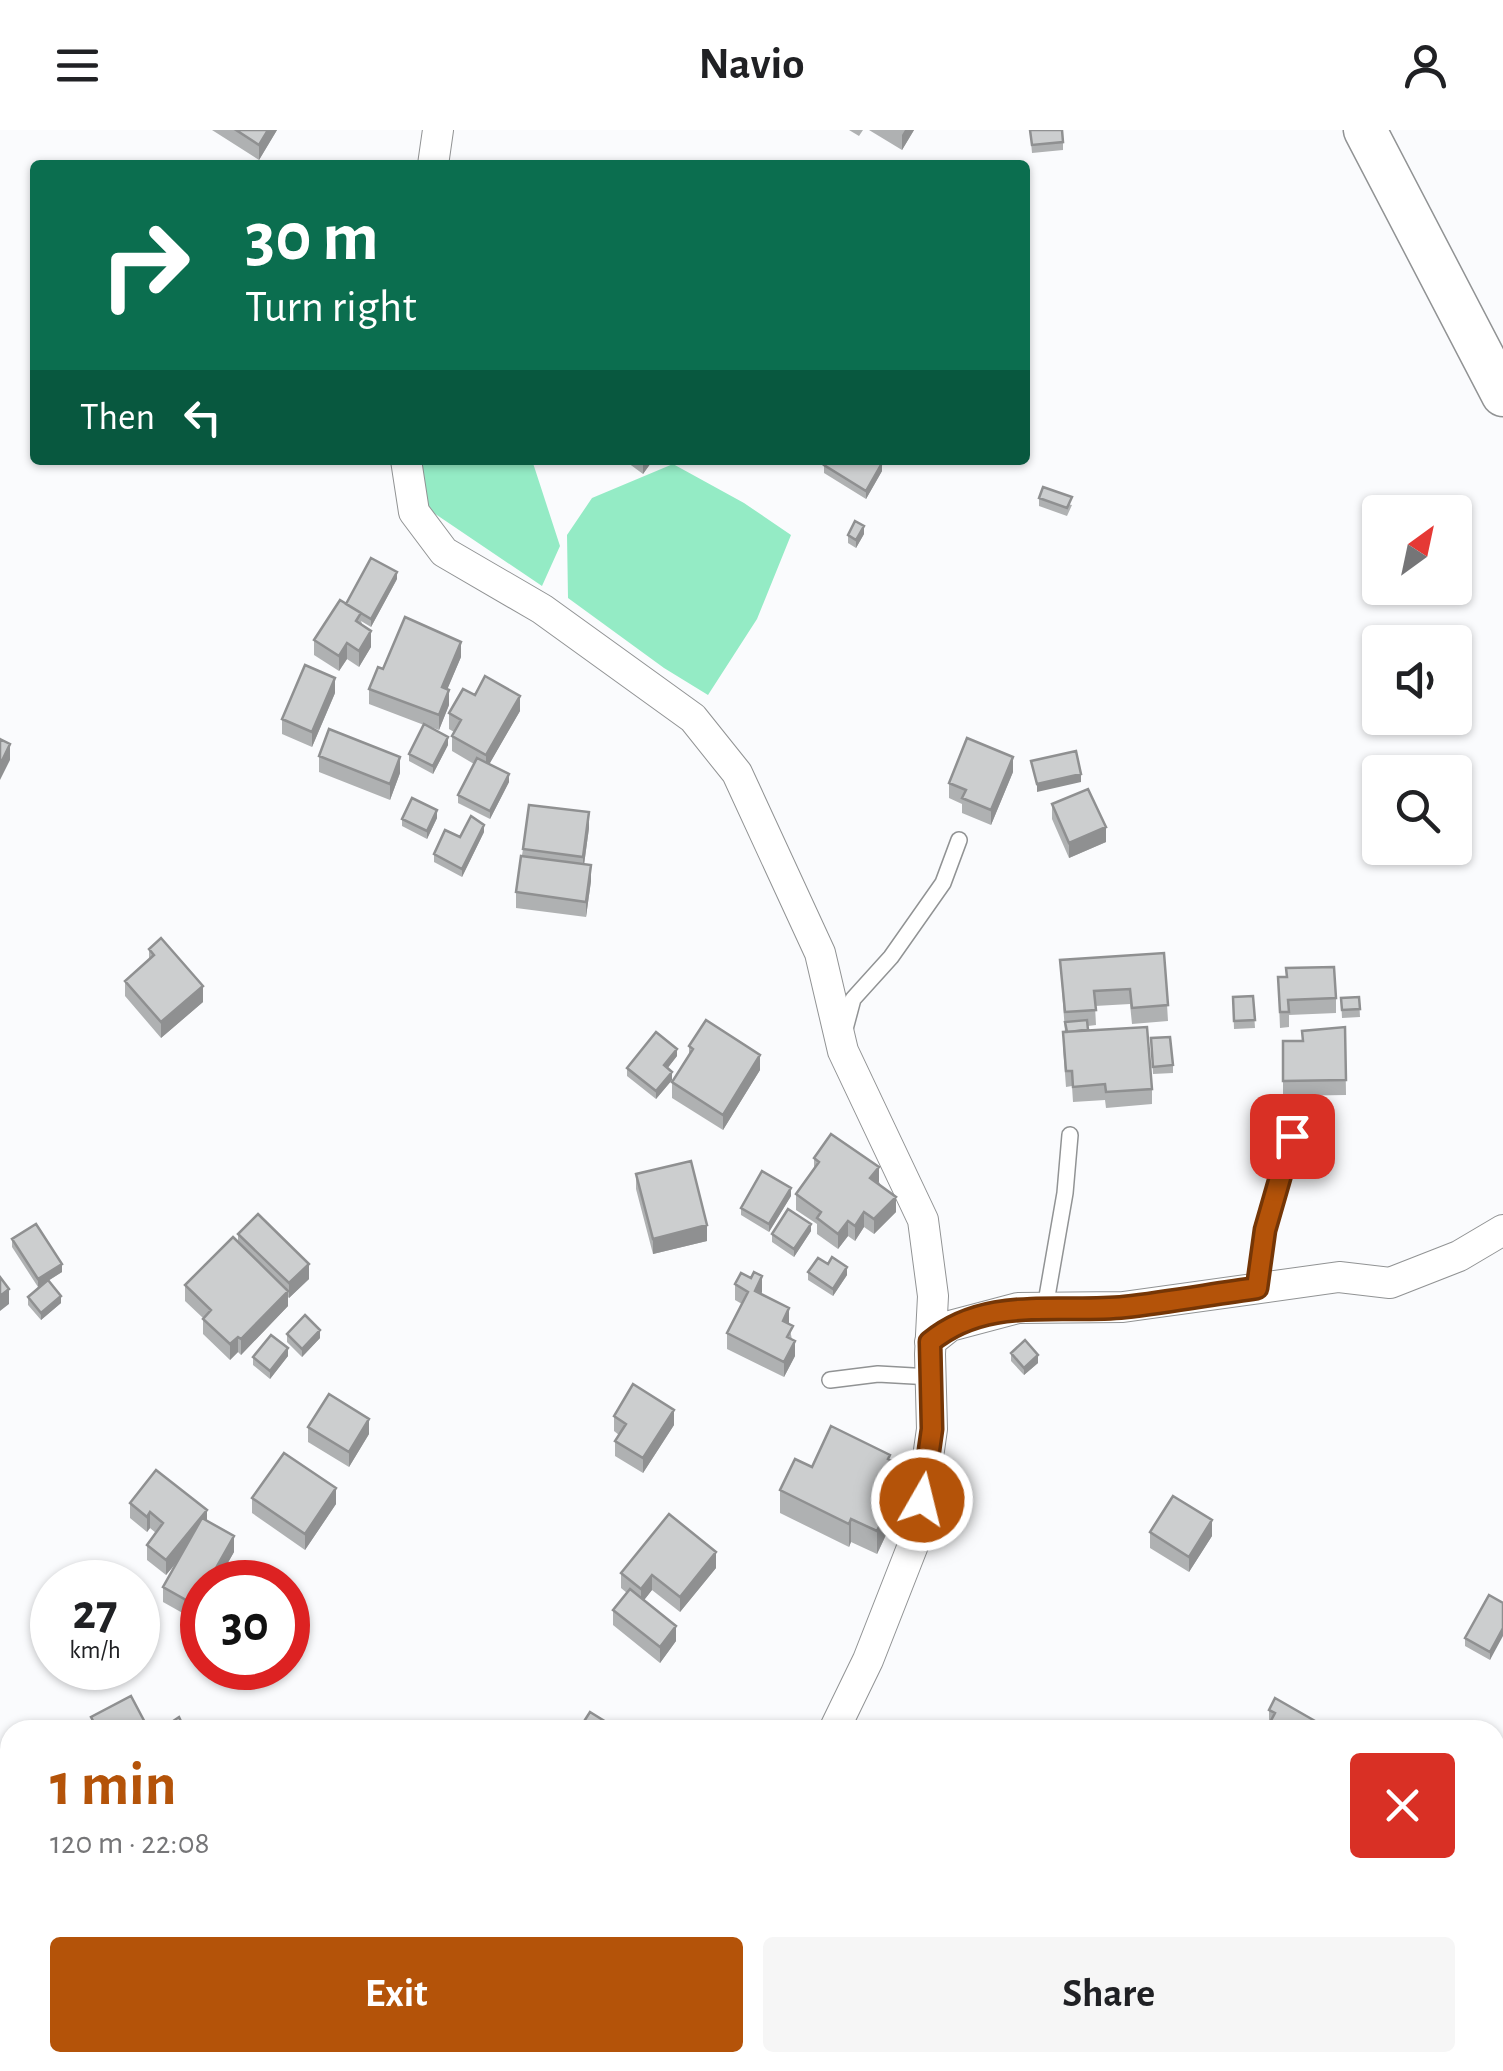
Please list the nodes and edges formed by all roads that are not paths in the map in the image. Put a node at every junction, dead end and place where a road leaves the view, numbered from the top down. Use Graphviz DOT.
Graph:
graph roads {
  1 [pos="438,130"];
  2 [pos="1365,130"];
  3 [pos="433,160"];
  4 [pos="1503,396"];
  5 [pos="407,465"];
  6 [pos="959,840"];
  7 [pos="842,1042"];
  8 [pos="1070,1135"];
  9 [pos="1292,1136"];
  10 [pos="1503,1230"];
  11 [pos="1257,1288"];
  12 [pos="1046,1308"];
  13 [pos="930,1342"];
  14 [pos="930,1377"];
  15 [pos="830,1380"];
  16 [pos="839,1720"];
  1 -- 3 [label="street"];
  2 -- 4 [label="main road"];
  5 -- 7 [label="street"];
  6 -- 7 [label="lane"];
  7 -- 13 [label="street"];
  8 -- 12 [label="lane"];
  9 -- 11 [label="lane"];
  10 -- 11 [label="street"];
  11 -- 12 [label="street"];
  12 -- 13 [label="street"];
  13 -- 14 [label="street"];
  14 -- 15 [label="lane"];
  14 -- 16 [label="street"];
}
